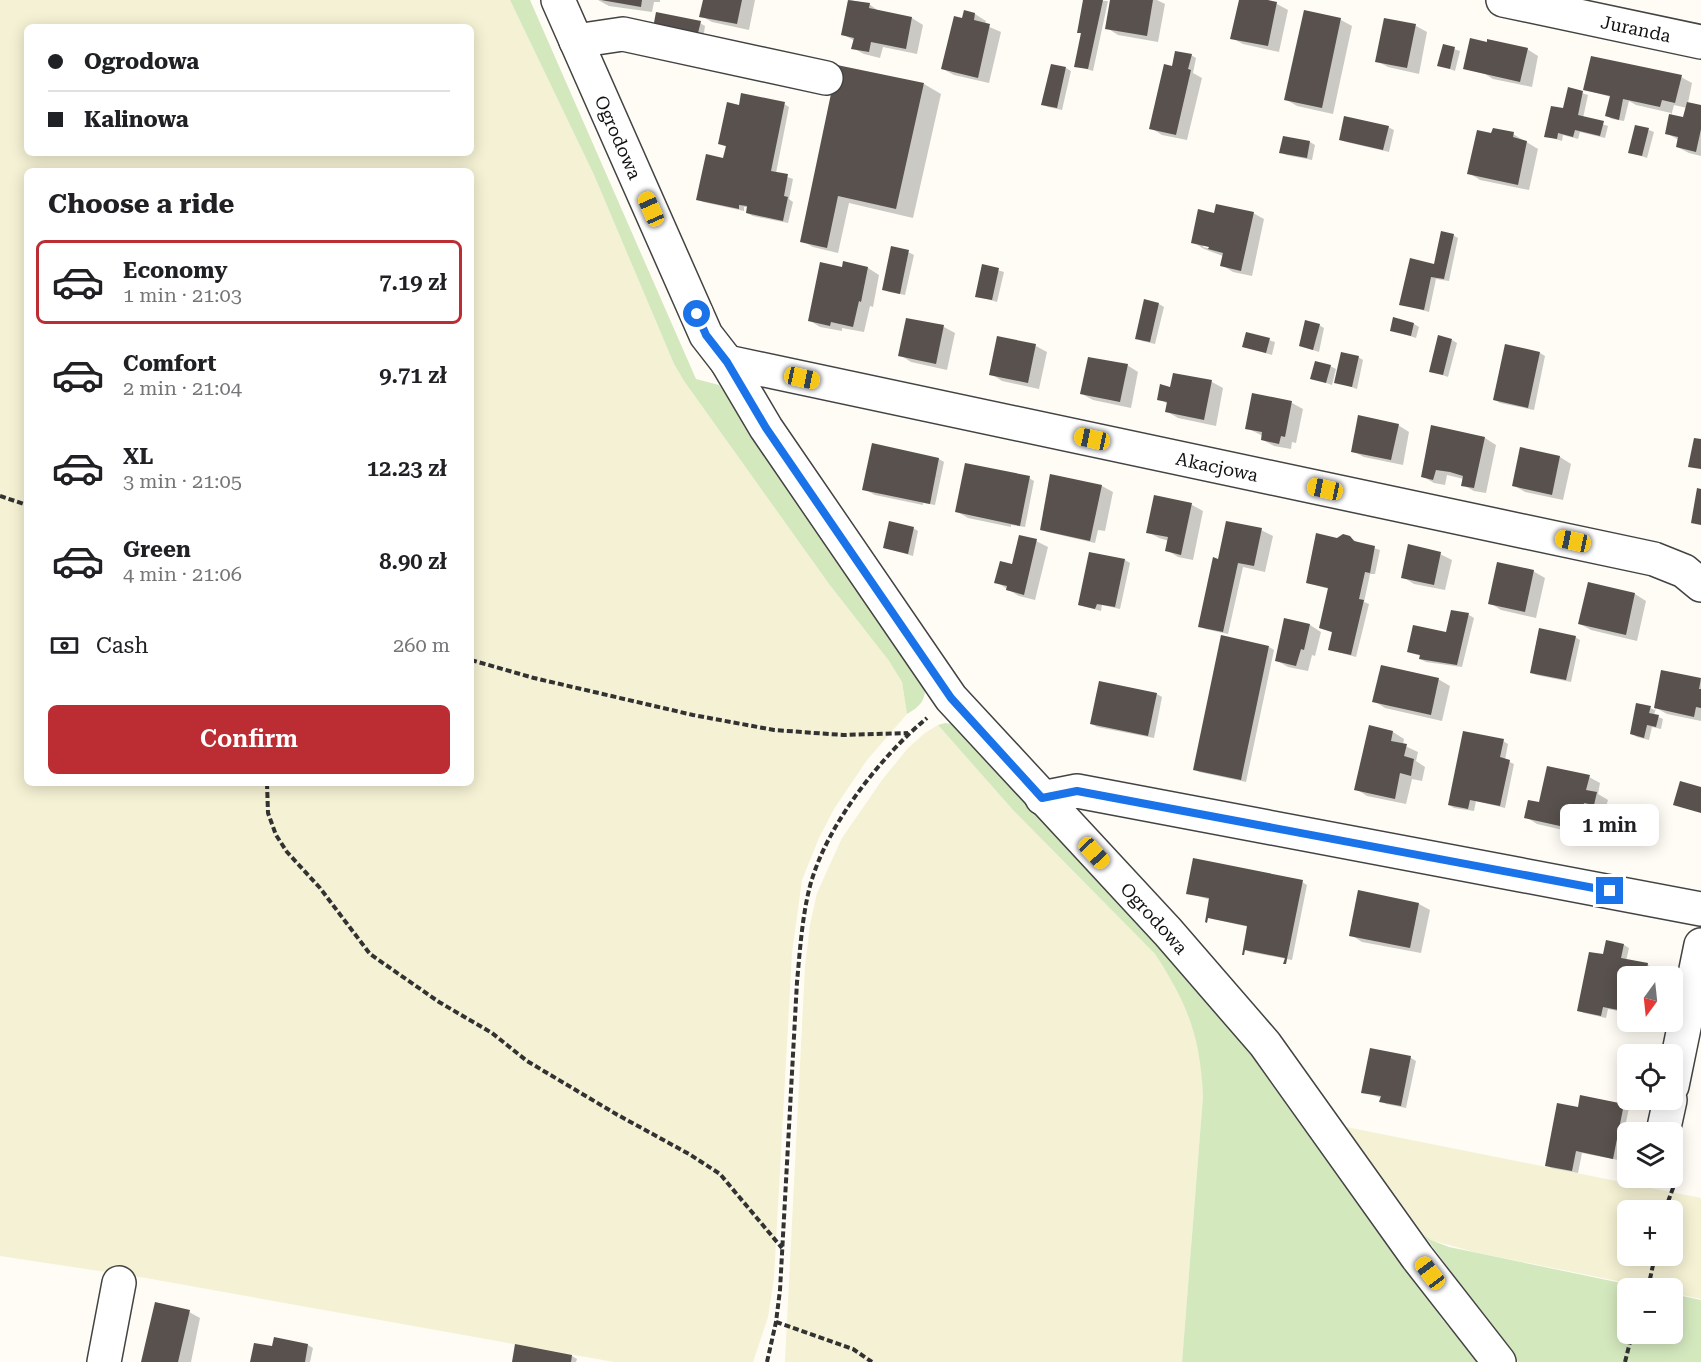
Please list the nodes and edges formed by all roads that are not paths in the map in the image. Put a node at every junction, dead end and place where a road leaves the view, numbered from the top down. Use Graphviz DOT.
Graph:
graph roads {
  1 [pos="558,0"];
  2 [pos="1503,0"];
  3 [pos="576,41"];
  4 [pos="1701,42"];
  5 [pos="826,78"];
  6 [pos="727,362"];
  7 [pos="1701,585"];
  8 [pos="1042,798"];
  9 [pos="1701,909"];
  10 [pos="1701,945"];
  11 [pos="1681,1044"];
  12 [pos="119,1283"];
  13 [pos="104,1362"];
  14 [pos="1499,1362"];
  1 -- 3 [label="street, Ogrodowa"];
  2 -- 4 [label="street, Juranda"];
  3 -- 5 [label="street"];
  3 -- 6 [label="street, Ogrodowa"];
  6 -- 7 [label="street, Akacjowa"];
  6 -- 8 [label="street, Ogrodowa"];
  8 -- 9 [label="street"];
  8 -- 14 [label="street, Ogrodowa"];
  10 -- 11 [label="street"];
  12 -- 13 [label="street"];
}
